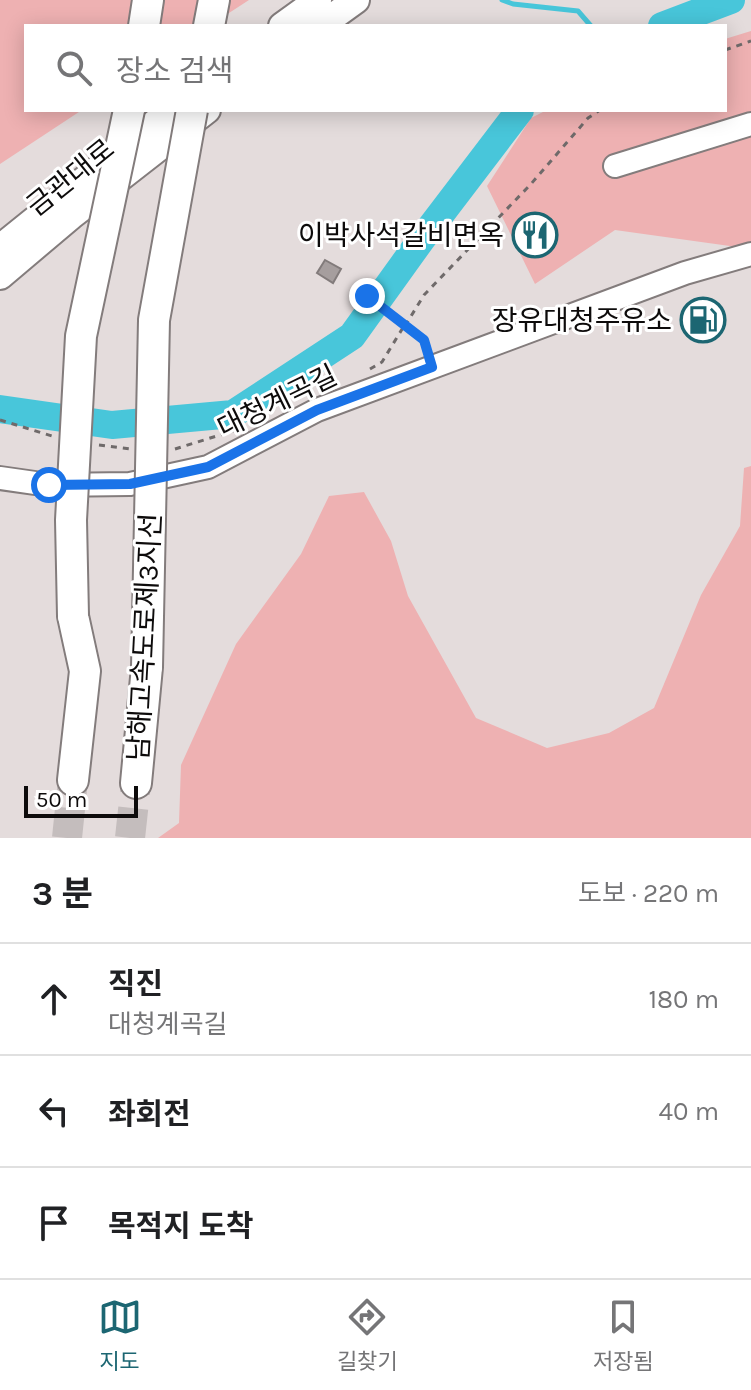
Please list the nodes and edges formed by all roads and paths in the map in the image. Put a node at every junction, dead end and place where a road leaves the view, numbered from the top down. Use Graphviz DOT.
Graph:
graph roads {
  1 [pos="148,0"];
  2 [pos="214,0"];
  3 [pos="318,0"];
  4 [pos="356,0"];
  5 [pos="144,24"];
  6 [pos="209,24"];
  7 [pos="285,24"];
  8 [pos="323,24"];
  9 [pos="751,41"];
  10 [pos="727,49"];
  11 [pos="129,112"];
  12 [pos="169,112"];
  13 [pos="192,112"];
  14 [pos="204,112"];
  15 [pos="597,112"];
  16 [pos="751,124"];
  17 [pos="615,166"];
  18 [pos="751,254"];
  19 [pos="4,263"];
  20 [pos="352,288"];
  21 [pos="404,326"];
  22 [pos="432,367"];
  23 [pos="369,370"];
  24 [pos="0,420"];
  25 [pos="247,427"];
  26 [pos="53,437"];
  27 [pos="90,444"];
  28 [pos="140,449"];
  29 [pos="165,449"];
  30 [pos="0,478"];
  31 [pos="73,780"];
  32 [pos="136,783"];
  1 -- 5 [label="highway"];
  2 -- 6 [label="highway"];
  3 -- 7 [label="main road"];
  4 -- 8 [label="main road"];
  9 -- 10 [label="path"];
  11 -- 31 [label="highway, 남해고속도로제3지선, bridge"];
  12 -- 19 [label="main road, 금관대로"];
  13 -- 32 [label="highway, 남해고속도로제3지선, bridge"];
  14 -- 19 [label="main road, 금관대로"];
  15 -- 21 [label="path"];
  16 -- 17 [label="street"];
  18 -- 22 [label="street, 대청계곡길"];
  20 -- 21 [label="path"];
  21 -- 22 [label="path"];
  21 -- 23 [label="path"];
  22 -- 30 [label="street, 대청계곡길"];
  24 -- 26 [label="path"];
  25 -- 29 [label="path"];
  27 -- 28 [label="path"];
}
